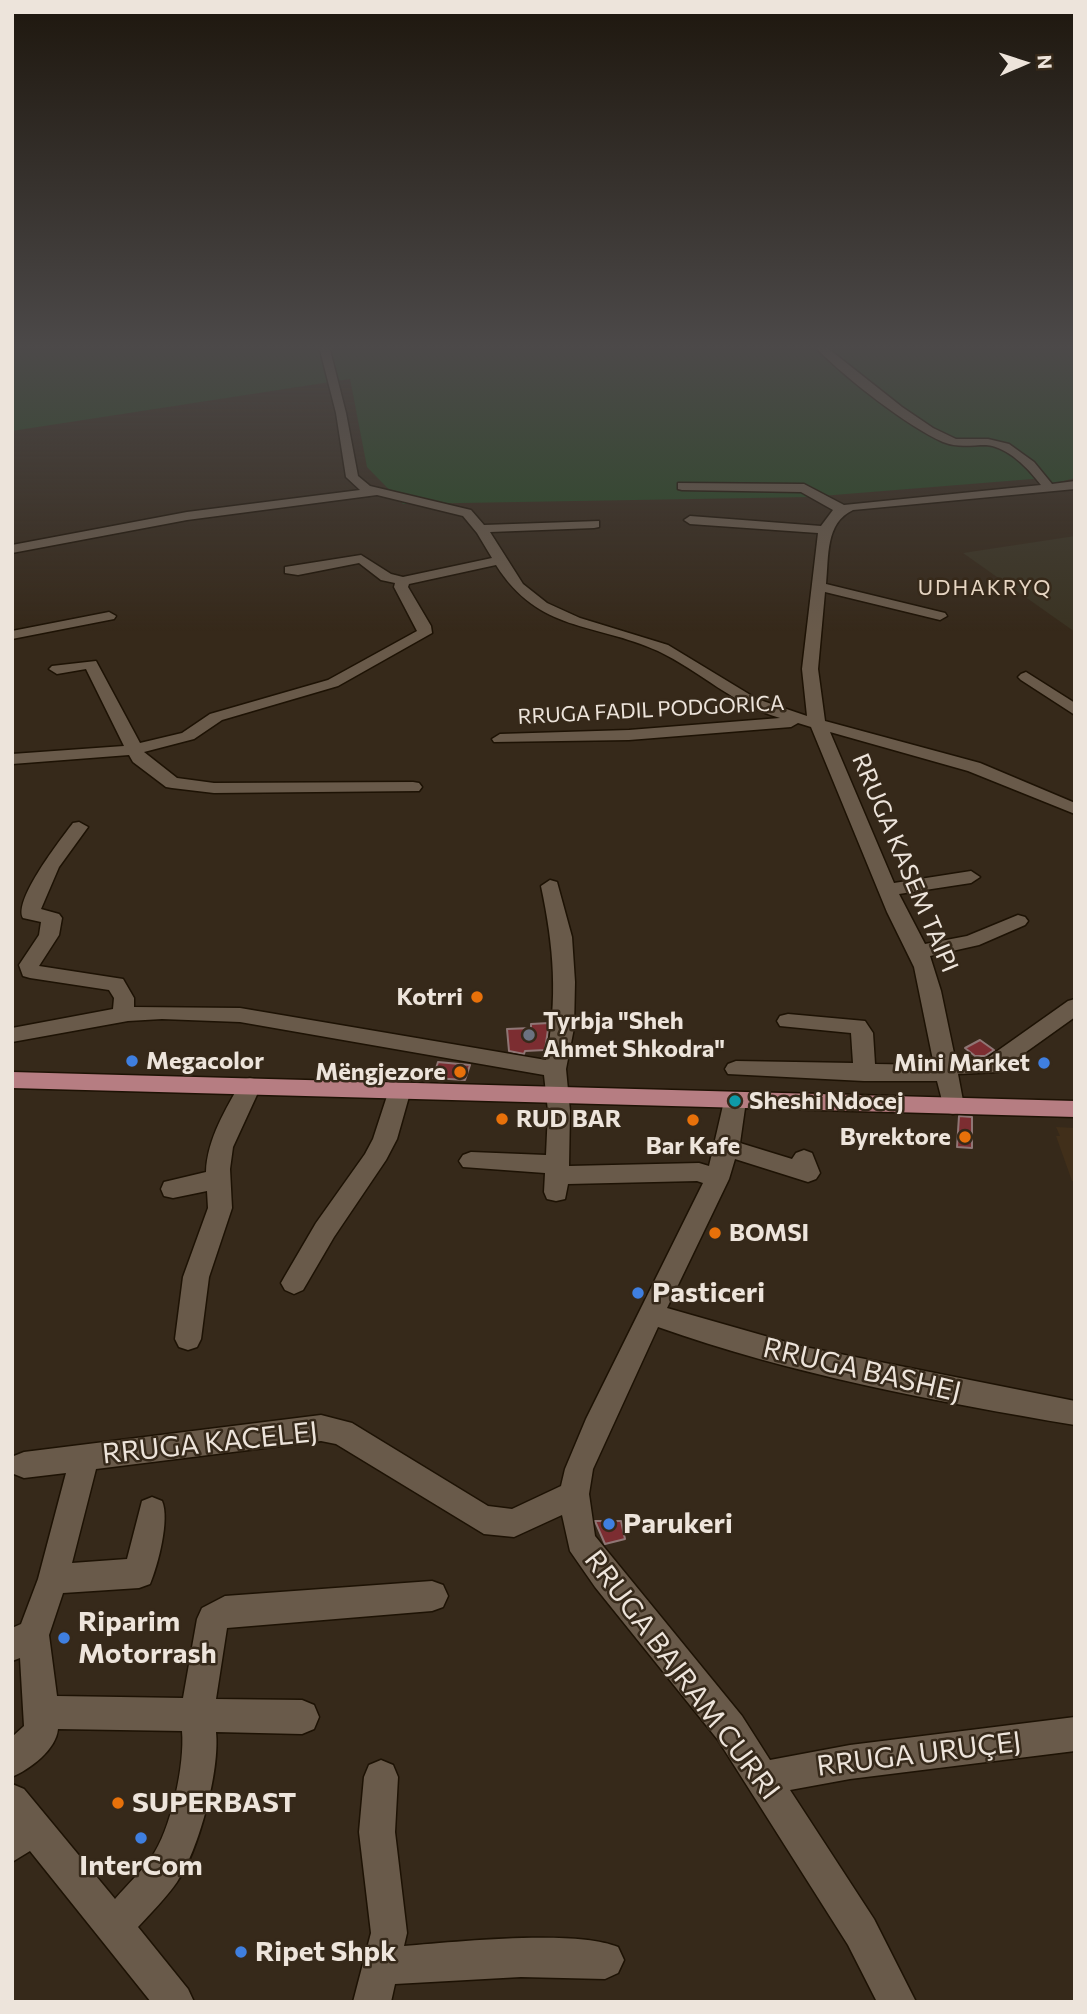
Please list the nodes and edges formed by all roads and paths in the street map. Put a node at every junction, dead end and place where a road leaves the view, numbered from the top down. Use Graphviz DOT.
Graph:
graph roads {
  1 [pos="346,444"];
  2 [pos="994,444"];
  3 [pos="1048,485"];
  4 [pos="1075,485"];
  5 [pos="682,486"];
  6 [pos="375,492"];
  7 [pos="843,509"];
  8 [pos="690,520"];
  9 [pos="594,524"];
  10 [pos="479,529"];
  11 [pos="825,530"];
  12 [pos="12,549"];
  13 [pos="498,561"];
  14 [pos="290,570"];
  15 [pos="403,581"];
  16 [pos="819,586"];
  17 [pos="109,616"];
  18 [pos="940,616"];
  19 [pos="12,635"];
  20 [pos="57,669"];
  21 [pos="1026,677"];
  22 [pos="1075,710"];
  23 [pos="811,724"];
  24 [pos="500,739"];
  25 [pos="134,750"];
  26 [pos="12,759"];
  27 [pos="413,787"];
  28 [pos="1075,809"];
  29 [pos="79,827"];
  30 [pos="971,877"];
  31 [pos="550,886"];
  32 [pos="888,890"];
  33 [pos="1018,921"];
  34 [pos="918,952"];
  35 [pos="1075,1006"];
  36 [pos="124,1015"];
  37 [pos="788,1021"];
  38 [pos="12,1035"];
  39 [pos="555,1069"];
  40 [pos="736,1069"];
  41 [pos="946,1070"];
  42 [pos="863,1073"];
  43 [pos="12,1080"];
  44 [pos="250,1086"];
  45 [pos="399,1093"];
  46 [pos="557,1097"];
  47 [pos="735,1101"];
  48 [pos="953,1106"];
  49 [pos="1075,1110"];
  50 [pos="727,1149"];
  51 [pos="804,1159"];
  52 [pos="471,1161"];
  53 [pos="557,1177"];
  54 [pos="218,1179"];
  55 [pos="717,1179"];
  56 [pos="173,1189"];
  57 [pos="294,1283"];
  58 [pos="652,1314"];
  59 [pos="188,1339"];
  60 [pos="1075,1413"];
  61 [pos="85,1458"];
  62 [pos="24,1465"];
  63 [pos="574,1494"];
  64 [pos="152,1511"];
  65 [pos="53,1579"];
  66 [pos="432,1595"];
  67 [pos="23,1640"];
  68 [pos="40,1712"];
  69 [pos="197,1715"];
  70 [pos="302,1717"];
  71 [pos="1075,1734"];
  72 [pos="12,1760"];
  73 [pos="381,1777"];
  74 [pos="763,1778"];
  75 [pos="19,1824"];
  76 [pos="115,1926"];
  77 [pos="605,1960"];
  78 [pos="377,1984"];
  79 [pos="175,2002"];
  80 [pos="897,2002"];
  1 -- 6 [label="street"];
  2 -- 3 [label="street"];
  3 -- 4 [label="street"];
  3 -- 7 [label="street"];
  5 -- 7 [label="street"];
  6 -- 10 [label="street"];
  6 -- 12 [label="street"];
  7 -- 11 [label="street"];
  8 -- 11 [label="street"];
  9 -- 10 [label="street"];
  10 -- 13 [label="street"];
  11 -- 16 [label="street, RRUGA KASEM TAIPI"];
  13 -- 15 [label="street"];
  13 -- 23 [label="street"];
  14 -- 15 [label="street"];
  15 -- 25 [label="street"];
  16 -- 18 [label="street"];
  16 -- 23 [label="street, RRUGA KASEM TAIPI"];
  17 -- 19 [label="street"];
  20 -- 25 [label="street"];
  21 -- 22 [label="street"];
  23 -- 24 [label="street, RRUGA FADIL PODGORICA"];
  23 -- 28 [label="street"];
  23 -- 32 [label="street, RRUGA KASEM TAIPI"];
  25 -- 26 [label="street"];
  25 -- 27 [label="street"];
  29 -- 36 [label="street"];
  30 -- 32 [label="street"];
  31 -- 39 [label="street"];
  32 -- 34 [label="street, RRUGA KASEM TAIPI"];
  33 -- 34 [label="street"];
  34 -- 41 [label="street, RRUGA KASEM TAIPI"];
  35 -- 41 [label="street"];
  36 -- 38 [label="street"];
  36 -- 39 [label="street"];
  37 -- 42 [label="street"];
  39 -- 46 [label="street"];
  40 -- 42 [label="street"];
  41 -- 42 [label="street"];
  41 -- 48 [label="street, RRUGA KASEM TAIPI"];
  43 -- 44 [label="main road"];
  44 -- 45 [label="main road"];
  44 -- 54 [label="street"];
  45 -- 46 [label="main road"];
  45 -- 57 [label="street"];
  46 -- 47 [label="main road"];
  46 -- 53 [label="street"];
  47 -- 48 [label="main road"];
  47 -- 50 [label="street, RRUGA BAJRAM CURRI"];
  48 -- 49 [label="main road"];
  50 -- 51 [label="street"];
  50 -- 55 [label="street, RRUGA BAJRAM CURRI"];
  52 -- 53 [label="street"];
  53 -- 55 [label="street"];
  54 -- 56 [label="street"];
  54 -- 59 [label="street"];
  55 -- 58 [label="street, RRUGA BAJRAM CURRI"];
  58 -- 60 [label="street, RRUGA BASHEJ"];
  58 -- 63 [label="street, RRUGA BAJRAM CURRI"];
  61 -- 62 [label="street, RRUGA KACELEJ"];
  61 -- 63 [label="street, RRUGA KACELEJ"];
  61 -- 65 [label="street"];
  63 -- 74 [label="street, RRUGA BAJRAM CURRI"];
  64 -- 65 [label="street"];
  65 -- 67 [label="street"];
  66 -- 69 [label="street"];
  67 -- 68 [label="street"];
  68 -- 69 [label="street"];
  68 -- 72 [label="street"];
  69 -- 70 [label="street"];
  69 -- 76 [label="street"];
  71 -- 74 [label="street, RRUGA URUÇEJ"];
  73 -- 78 [label="street"];
  74 -- 80 [label="street, RRUGA BAJRAM CURRI"];
  75 -- 76 [label="street"];
  76 -- 79 [label="street"];
  77 -- 78 [label="street"];
}
